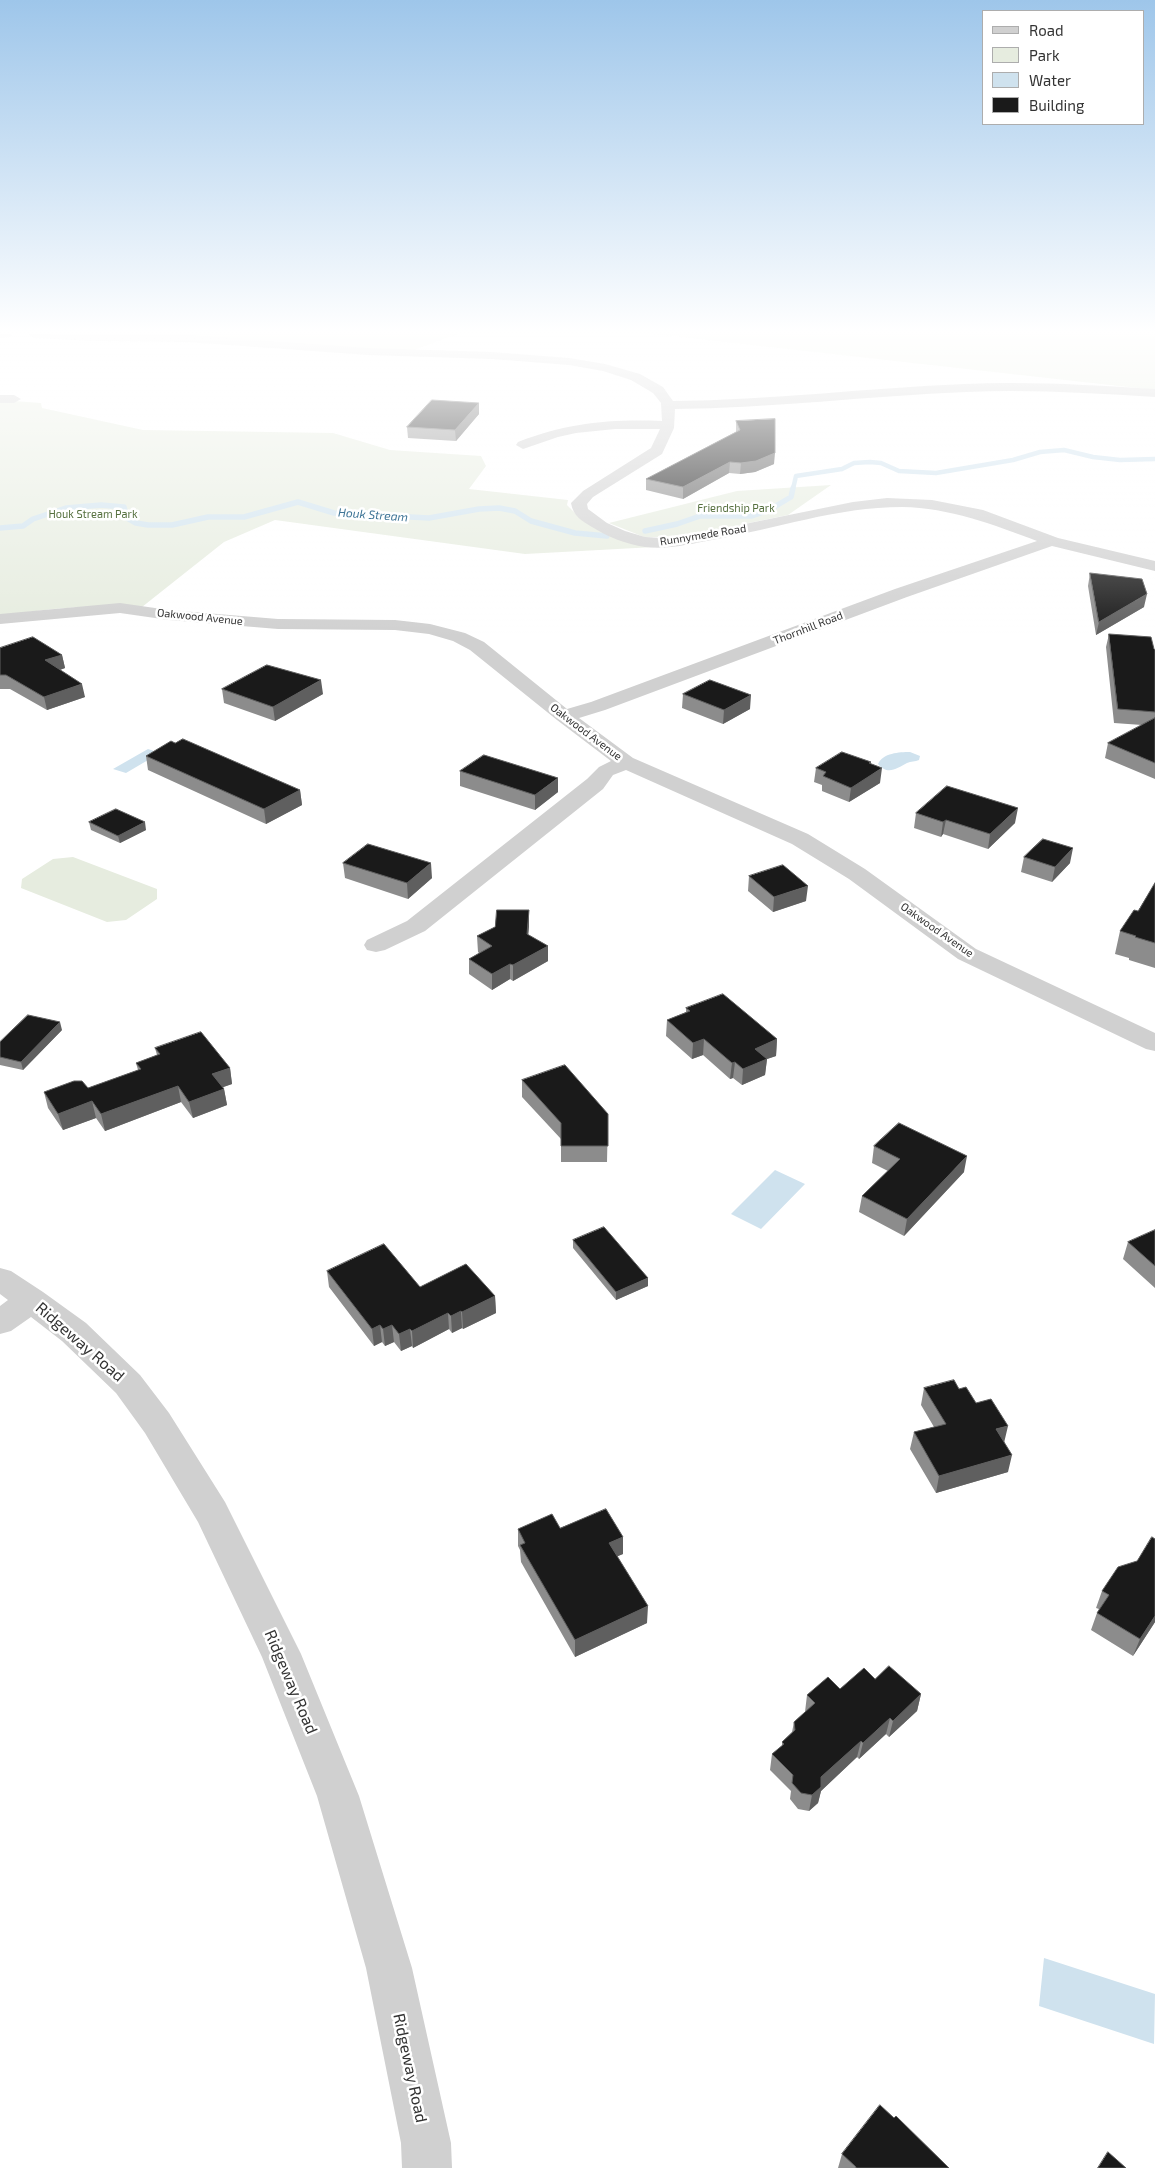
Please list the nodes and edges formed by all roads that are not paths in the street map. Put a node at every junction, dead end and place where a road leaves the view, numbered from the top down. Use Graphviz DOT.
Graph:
graph roads {
  1 [pos="549,435"];
  2 [pos="664,435"];
  3 [pos="523,445"];
  4 [pos="1052,541"];
  5 [pos="1155,566"];
  6 [pos="0,620"];
  7 [pos="564,716"];
  8 [pos="626,762"];
  9 [pos="376,945"];
  10 [pos="1155,1043"];
  11 [pos="16,1289"];
  12 [pos="0,1322"];
  13 [pos="427,2168"];
  1 -- 3 [label="street"];
  2 -- 4 [label="street, Runnymede Road"];
  4 -- 5 [label="street, Runnymede Road"];
  4 -- 7 [label="street, Thornhill Road"];
  6 -- 7 [label="street, Oakwood Avenue"];
  7 -- 8 [label="street, Oakwood Avenue"];
  8 -- 9 [label="street"];
  8 -- 10 [label="street, Oakwood Avenue"];
  11 -- 12 [label="street"];
  11 -- 13 [label="street, Ridgeway Road"];
}
